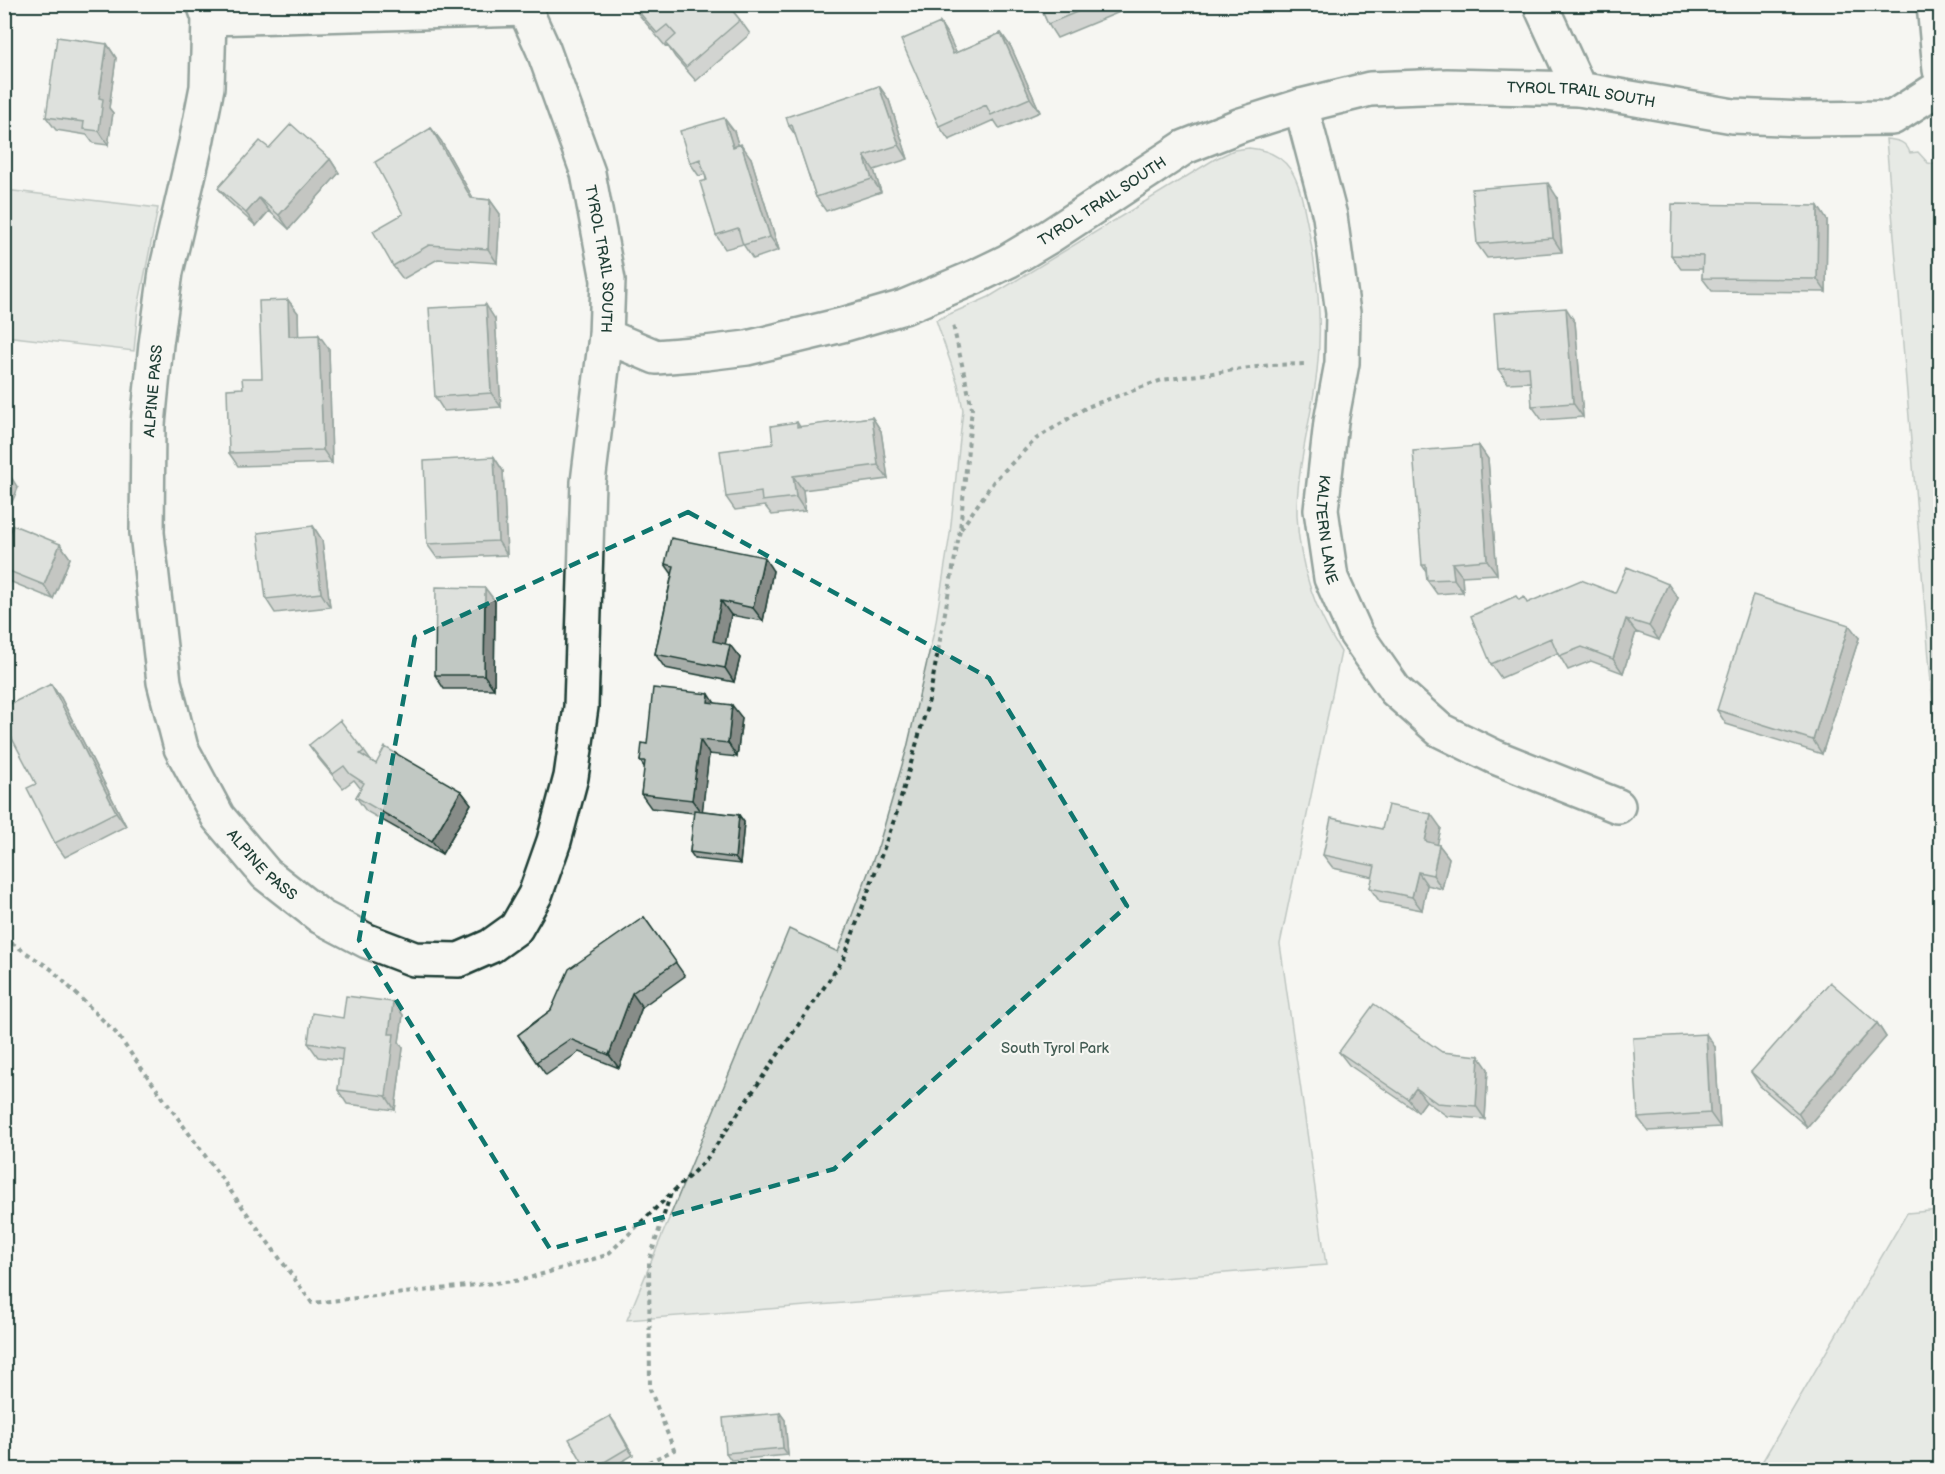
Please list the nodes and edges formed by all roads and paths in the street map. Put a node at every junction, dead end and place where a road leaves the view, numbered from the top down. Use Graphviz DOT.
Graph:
graph roads {
  1 [pos="1540,4"];
  2 [pos="1934,4"];
  3 [pos="525,7"];
  4 [pos="206,11"];
  5 [pos="1941,70"];
  6 [pos="1941,87"];
  7 [pos="1579,89"];
  8 [pos="1301,106"];
  9 [pos="944,290"];
  10 [pos="606,336"];
  11 [pos="1342,363"];
  12 [pos="960,530"];
  13 [pos="1618,806"];
  14 [pos="4,938"];
  15 [pos="671,1193"];
  16 [pos="632,1470"];
  1 -- 7 [label="street"];
  2 -- 5 [label="street"];
  3 -- 4 [label="street, TYROL TRAIL SOUTH"];
  3 -- 10 [label="street, TYROL TRAIL SOUTH"];
  4 -- 10 [label="street, ALPINE PASS"];
  6 -- 7 [label="street, TYROL TRAIL SOUTH"];
  7 -- 8 [label="street, TYROL TRAIL SOUTH"];
  8 -- 9 [label="street, TYROL TRAIL SOUTH"];
  8 -- 11 [label="street, KALTERN LANE"];
  9 -- 10 [label="street, TYROL TRAIL SOUTH"];
  9 -- 12 [label="path"];
  11 -- 12 [label="path"];
  11 -- 13 [label="street, KALTERN LANE"];
  12 -- 15 [label="path"];
  14 -- 15 [label="path"];
  15 -- 16 [label="path"];
}
